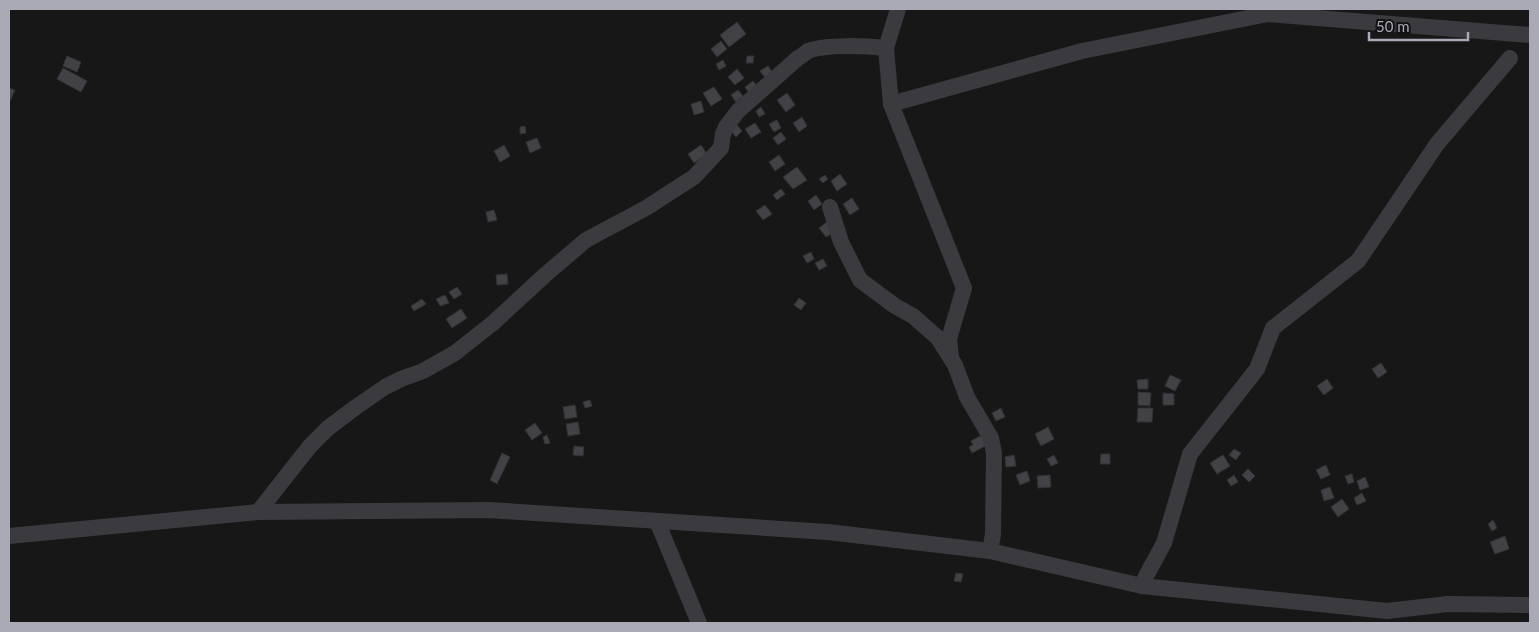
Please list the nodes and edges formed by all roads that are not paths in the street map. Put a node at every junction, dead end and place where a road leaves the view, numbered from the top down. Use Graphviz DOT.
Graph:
graph roads {
  1 [pos="898,9"];
  2 [pos="1530,35"];
  3 [pos="886,48"];
  4 [pos="1510,58"];
  5 [pos="891,104"];
  6 [pos="830,207"];
  7 [pos="951,359"];
  8 [pos="258,512"];
  9 [pos="657,521"];
  10 [pos="9,536"];
  11 [pos="990,551"];
  12 [pos="1142,586"];
  13 [pos="1530,605"];
  14 [pos="699,623"];
  1 -- 3 [label="street"];
  2 -- 5 [label="street"];
  3 -- 5 [label="street"];
  3 -- 8 [label="street"];
  4 -- 12 [label="street"];
  5 -- 7 [label="street"];
  6 -- 7 [label="street"];
  7 -- 11 [label="street"];
  8 -- 9 [label="street"];
  8 -- 10 [label="street"];
  9 -- 11 [label="street"];
  9 -- 14 [label="street"];
  11 -- 12 [label="street"];
  12 -- 13 [label="street"];
}
